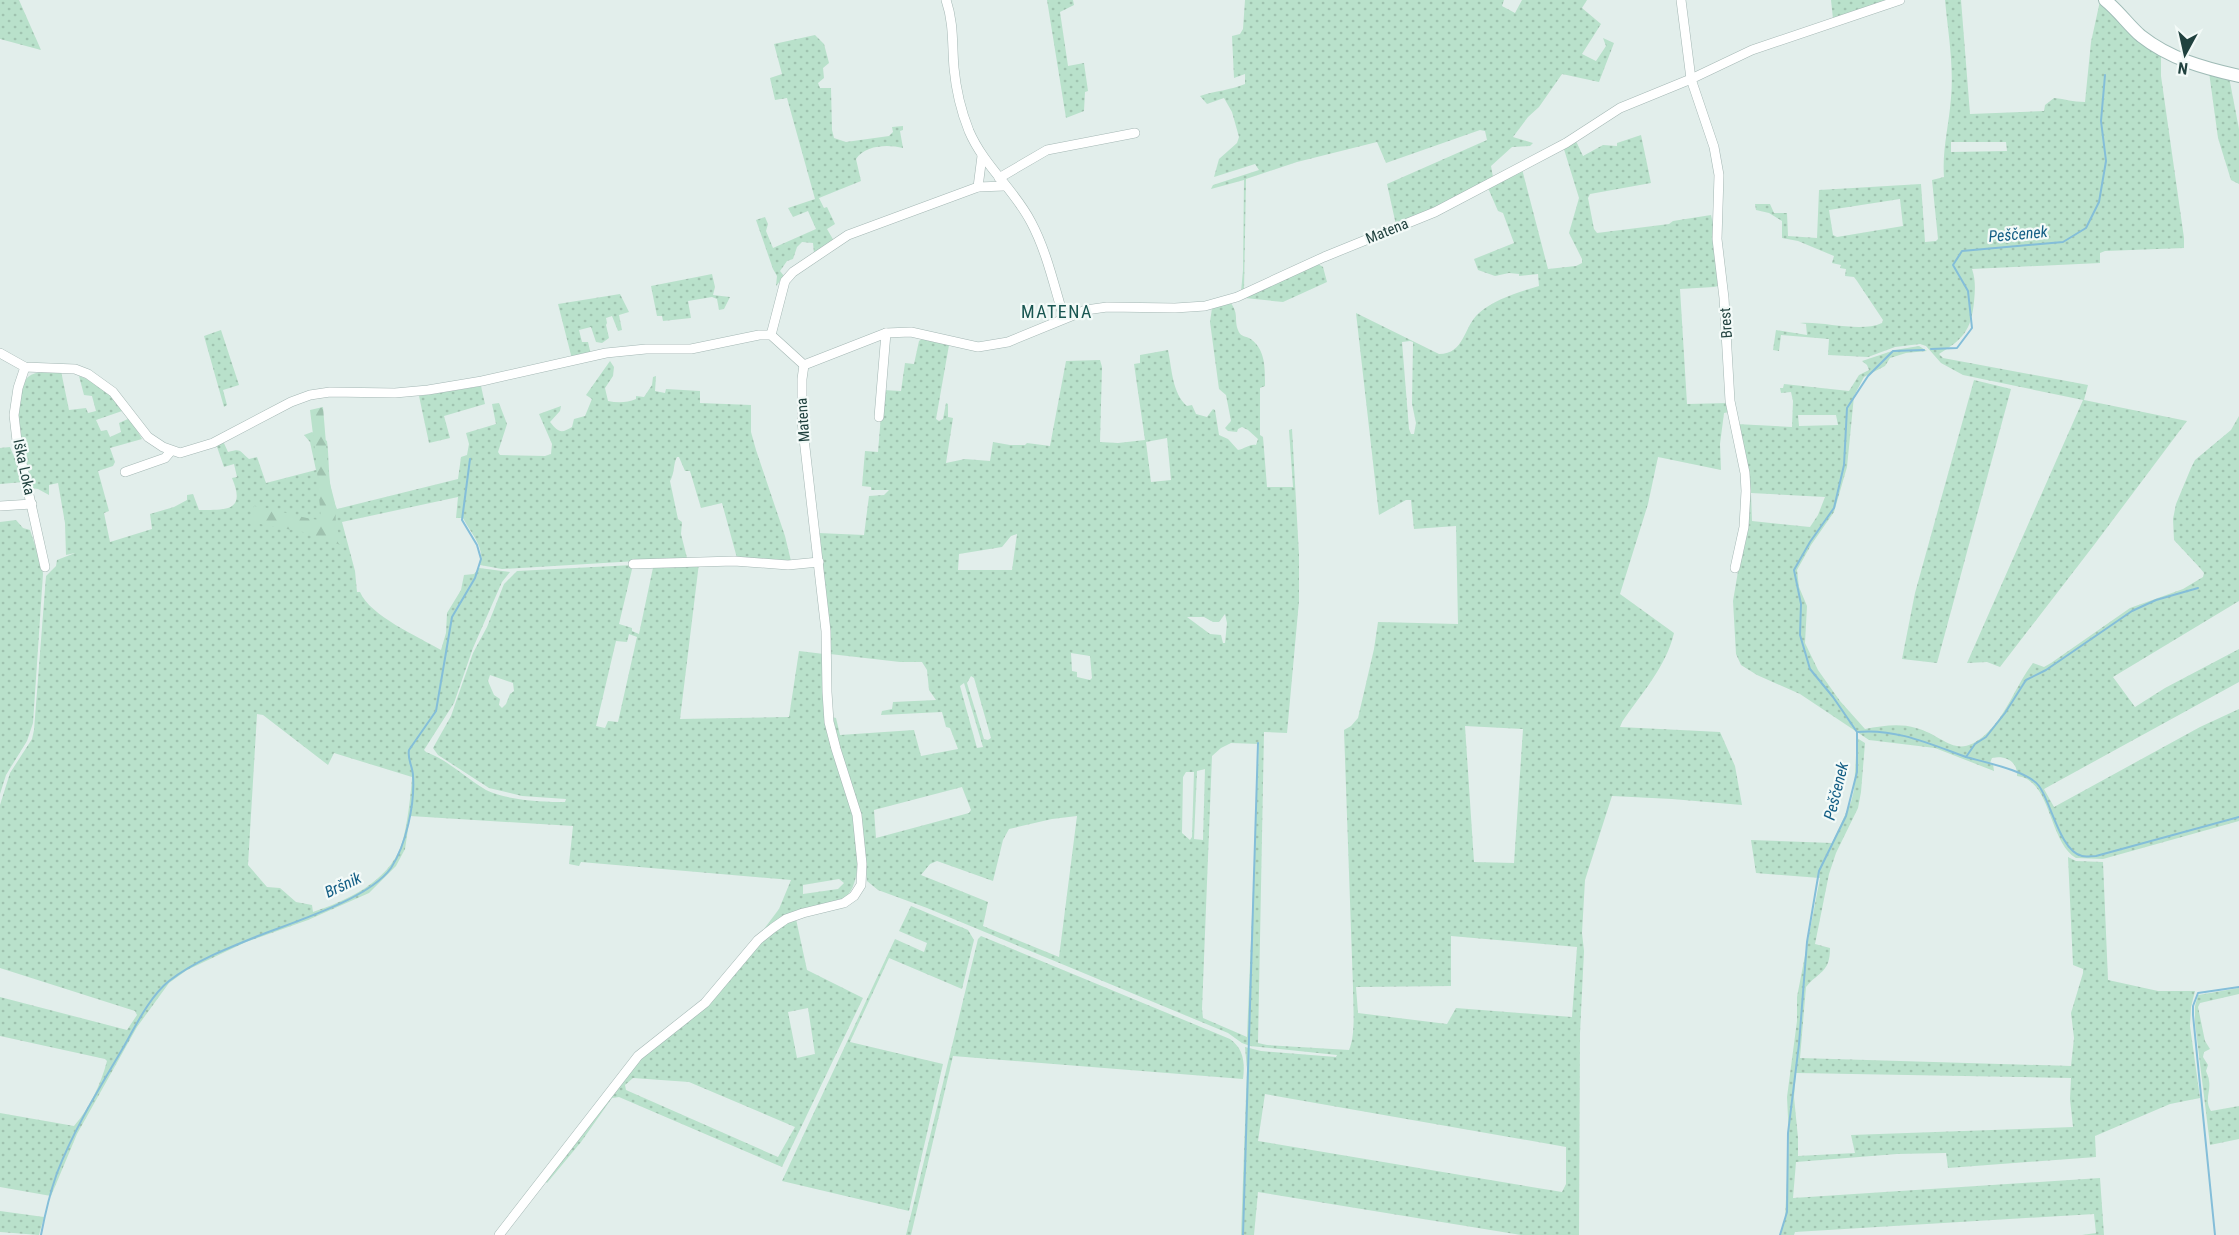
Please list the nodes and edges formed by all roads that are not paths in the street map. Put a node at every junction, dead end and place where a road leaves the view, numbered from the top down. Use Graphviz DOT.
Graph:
graph roads {
  1 [pos="946,0"];
  2 [pos="1681,0"];
  3 [pos="1900,0"];
  4 [pos="2105,0"];
  5 [pos="2239,76"];
  6 [pos="1691,79"];
  7 [pos="1135,133"];
  8 [pos="982,156"];
  9 [pos="1002,182"];
  10 [pos="978,187"];
  11 [pos="1064,318"];
  12 [pos="886,333"];
  13 [pos="771,335"];
  14 [pos="0,353"];
  15 [pos="804,365"];
  16 [pos="25,367"];
  17 [pos="879,417"];
  18 [pos="171,451"];
  19 [pos="125,472"];
  20 [pos="32,504"];
  21 [pos="0,506"];
  22 [pos="819,562"];
  23 [pos="633,564"];
  24 [pos="45,567"];
  25 [pos="1734,568"];
  26 [pos="499,1235"];
  1 -- 8 [label="street"];
  2 -- 6 [label="street, Brest"];
  3 -- 6 [label="street"];
  4 -- 5 [label="street"];
  6 -- 11 [label="street, Matena"];
  6 -- 25 [label="street, Brest"];
  7 -- 9 [label="street"];
  8 -- 9 [label="street"];
  8 -- 10 [label="street"];
  9 -- 10 [label="street"];
  9 -- 11 [label="street"];
  10 -- 13 [label="street"];
  11 -- 12 [label="street, Matena"];
  12 -- 15 [label="street, Matena"];
  12 -- 17 [label="street"];
  13 -- 15 [label="street"];
  13 -- 18 [label="street"];
  14 -- 16 [label="street"];
  15 -- 22 [label="street, Matena"];
  16 -- 18 [label="street"];
  16 -- 20 [label="street, Iška Loka"];
  18 -- 19 [label="street"];
  20 -- 21 [label="street"];
  20 -- 24 [label="street, Iška Loka"];
  22 -- 23 [label="street"];
  22 -- 26 [label="street, Matena"];
}
